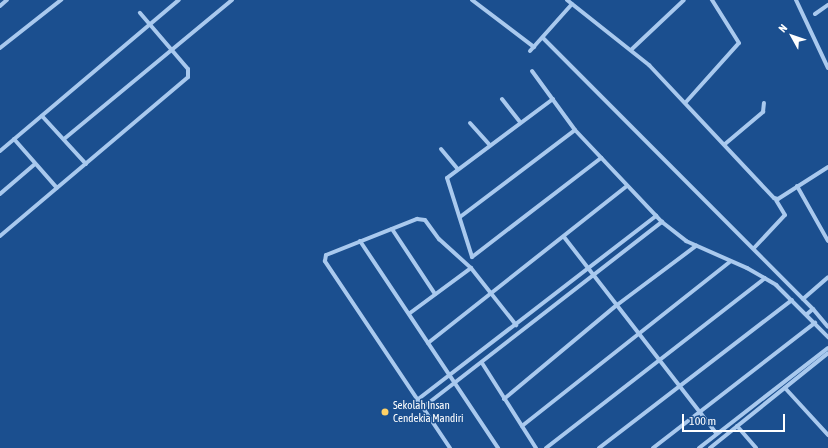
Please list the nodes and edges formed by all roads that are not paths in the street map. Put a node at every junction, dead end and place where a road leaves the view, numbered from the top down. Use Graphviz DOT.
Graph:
graph roads {
  1 [pos="7,0"];
  2 [pos="60,0"];
  3 [pos="179,0"];
  4 [pos="232,0"];
  5 [pos="472,0"];
  6 [pos="567,0"];
  7 [pos="684,0"];
  8 [pos="712,0"];
  9 [pos="796,0"];
  10 [pos="572,4"];
  11 [pos="828,5"];
  12 [pos="0,6"];
  13 [pos="140,13"];
  14 [pos="815,14"];
  15 [pos="150,25"];
  16 [pos="542,38"];
  17 [pos="534,46"];
  18 [pos="0,47"];
  19 [pos="632,49"];
  20 [pos="171,51"];
  21 [pos="530,51"];
  22 [pos="828,68"];
  23 [pos="532,71"];
  24 [pos="502,99"];
  25 [pos="553,99"];
  26 [pos="686,102"];
  27 [pos="764,103"];
  28 [pos="42,116"];
  29 [pos="519,121"];
  30 [pos="470,122"];
  31 [pos="575,130"];
  32 [pos="14,139"];
  33 [pos="64,139"];
  34 [pos="489,144"];
  35 [pos="725,144"];
  36 [pos="442,149"];
  37 [pos="0,151"];
  38 [pos="601,158"];
  39 [pos="35,164"];
  40 [pos="86,164"];
  41 [pos="828,167"];
  42 [pos="458,169"];
  43 [pos="627,186"];
  44 [pos="797,186"];
  45 [pos="57,188"];
  46 [pos="0,194"];
  47 [pos="776,200"];
  48 [pos="656,216"];
  49 [pos="460,217"];
  50 [pos="662,222"];
  51 [pos="392,229"];
  52 [pos="0,236"];
  53 [pos="564,237"];
  54 [pos="360,241"];
  55 [pos="828,241"];
  56 [pos="696,246"];
  57 [pos="754,248"];
  58 [pos="472,257"];
  59 [pos="466,262"];
  60 [pos="730,262"];
  61 [pos="472,268"];
  62 [pos="588,270"];
  63 [pos="594,277"];
  64 [pos="828,277"];
  65 [pos="765,278"];
  66 [pos="435,294"];
  67 [pos="492,294"];
  68 [pos="803,299"];
  69 [pos="792,300"];
  70 [pos="617,305"];
  71 [pos="536,309"];
  72 [pos="813,309"];
  73 [pos="410,313"];
  74 [pos="807,314"];
  75 [pos="542,316"];
  76 [pos="815,323"];
  77 [pos="516,325"];
  78 [pos="828,327"];
  79 [pos="640,335"];
  80 [pos="828,337"];
  81 [pos="428,343"];
  82 [pos="828,348"];
  83 [pos="828,353"];
  84 [pos="660,361"];
  85 [pos="482,363"];
  86 [pos="450,375"];
  87 [pos="455,383"];
  88 [pos="680,387"];
  89 [pos="785,388"];
  90 [pos="504,399"];
  91 [pos="417,400"];
  92 [pos="422,408"];
  93 [pos="700,412"];
  94 [pos="522,426"];
  95 [pos="738,426"];
  96 [pos="717,434"];
  97 [pos="828,435"];
  98 [pos="450,448"];
  99 [pos="498,448"];
  100 [pos="536,448"];
  101 [pos="546,448"];
  102 [pos="599,448"];
  103 [pos="653,448"];
  104 [pos="700,448"];
  105 [pos="710,448"];
  106 [pos="756,448"];
  1 -- 12 [label="street"];
  2 -- 18 [label="street"];
  3 -- 15 [label="street"];
  4 -- 20 [label="street"];
  5 -- 17 [label="street"];
  6 -- 10 [label="street"];
  7 -- 19 [label="street"];
  8 -- 26 [label="street"];
  9 -- 22 [label="street"];
  10 -- 16 [label="street"];
  10 -- 19 [label="street"];
  11 -- 14 [label="street"];
  13 -- 15 [label="street"];
  15 -- 20 [label="street"];
  15 -- 28 [label="street"];
  16 -- 17 [label="street"];
  16 -- 57 [label="street"];
  17 -- 21 [label="street"];
  19 -- 26 [label="street"];
  20 -- 33 [label="street"];
  20 -- 40 [label="street"];
  23 -- 25 [label="street"];
  24 -- 29 [label="street"];
  25 -- 29 [label="street"];
  25 -- 31 [label="street"];
  26 -- 35 [label="street"];
  27 -- 35 [label="street"];
  28 -- 32 [label="street"];
  28 -- 33 [label="street"];
  29 -- 34 [label="street"];
  30 -- 34 [label="street"];
  31 -- 38 [label="street"];
  31 -- 49 [label="street"];
  32 -- 37 [label="street"];
  32 -- 39 [label="street"];
  33 -- 40 [label="street"];
  34 -- 42 [label="street"];
  35 -- 47 [label="street"];
  36 -- 42 [label="street"];
  38 -- 43 [label="street"];
  38 -- 58 [label="street"];
  39 -- 45 [label="street"];
  39 -- 46 [label="street"];
  40 -- 45 [label="street"];
  41 -- 44 [label="street"];
  42 -- 49 [label="street"];
  43 -- 48 [label="street"];
  43 -- 53 [label="street"];
  44 -- 47 [label="street"];
  44 -- 55 [label="street"];
  45 -- 52 [label="street"];
  47 -- 57 [label="street"];
  48 -- 50 [label="street"];
  48 -- 62 [label="street"];
  49 -- 58 [label="street"];
  50 -- 56 [label="street"];
  50 -- 63 [label="street"];
  51 -- 54 [label="street"];
  51 -- 59 [label="street"];
  51 -- 66 [label="street"];
  53 -- 62 [label="street"];
  53 -- 67 [label="street"];
  54 -- 73 [label="street"];
  54 -- 91 [label="street"];
  56 -- 60 [label="street"];
  56 -- 70 [label="street"];
  57 -- 68 [label="street"];
  58 -- 59 [label="street"];
  59 -- 61 [label="street"];
  60 -- 65 [label="street"];
  60 -- 79 [label="street"];
  61 -- 66 [label="street"];
  61 -- 67 [label="street"];
  62 -- 63 [label="street"];
  62 -- 71 [label="street"];
  63 -- 70 [label="street"];
  63 -- 75 [label="street"];
  64 -- 68 [label="street"];
  65 -- 69 [label="street"];
  65 -- 84 [label="street"];
  66 -- 73 [label="street"];
  67 -- 77 [label="street"];
  67 -- 81 [label="street"];
  68 -- 72 [label="street"];
  69 -- 74 [label="street"];
  69 -- 88 [label="street"];
  70 -- 79 [label="street"];
  70 -- 90 [label="street"];
  71 -- 75 [label="street"];
  71 -- 77 [label="street"];
  72 -- 74 [label="street"];
  72 -- 78 [label="street"];
  73 -- 81 [label="street"];
  74 -- 76 [label="street"];
  75 -- 85 [label="street"];
  76 -- 80 [label="street"];
  76 -- 93 [label="street"];
  77 -- 86 [label="street"];
  79 -- 84 [label="street"];
  79 -- 94 [label="street"];
  81 -- 86 [label="street"];
  82 -- 96 [label="street"];
  83 -- 89 [label="street"];
  84 -- 88 [label="street"];
  84 -- 101 [label="street"];
  85 -- 87 [label="street"];
  85 -- 90 [label="street"];
  86 -- 87 [label="street"];
  86 -- 91 [label="street"];
  87 -- 92 [label="street"];
  87 -- 99 [label="street"];
  88 -- 93 [label="street"];
  88 -- 102 [label="street"];
  89 -- 95 [label="street"];
  89 -- 97 [label="street"];
  90 -- 94 [label="street"];
  91 -- 92 [label="street"];
  92 -- 98 [label="street"];
  93 -- 96 [label="street"];
  93 -- 103 [label="street"];
  94 -- 100 [label="street"];
  95 -- 105 [label="street"];
  95 -- 106 [label="street"];
  96 -- 104 [label="street"];
}
